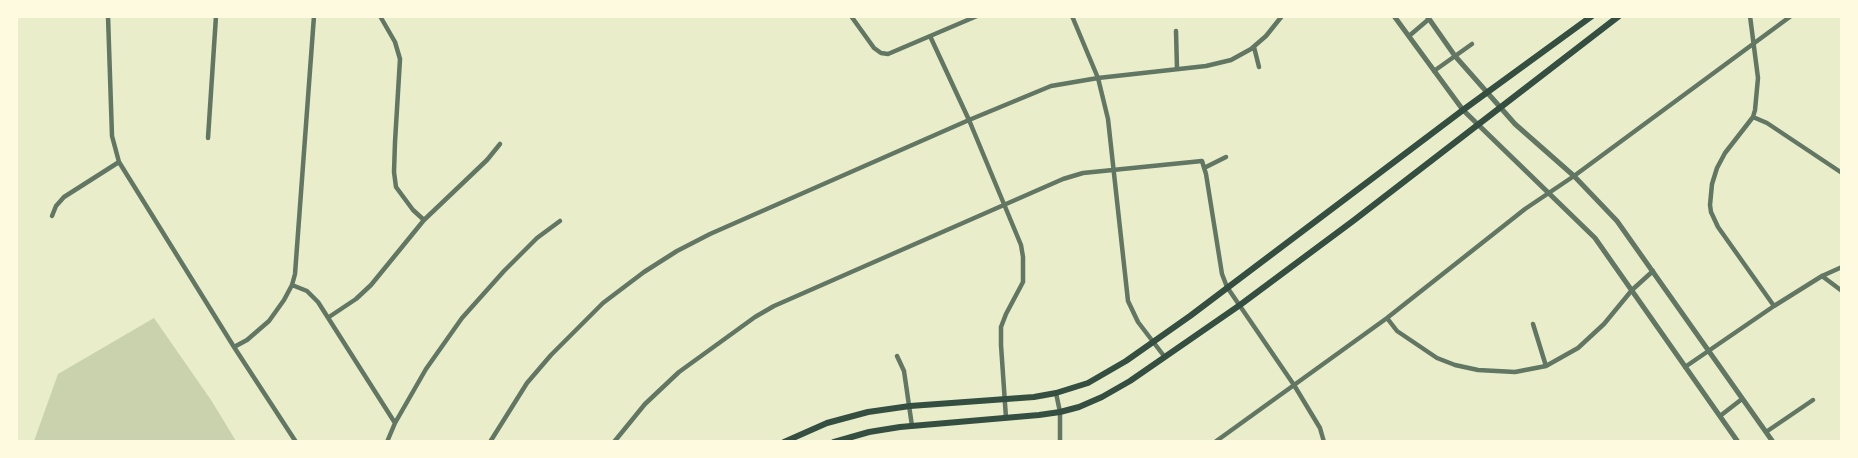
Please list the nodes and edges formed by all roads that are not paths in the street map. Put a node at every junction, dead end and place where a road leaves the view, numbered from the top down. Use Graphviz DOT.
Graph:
graph roads {
  1 [pos="108,16"];
  2 [pos="216,16"];
  3 [pos="314,16"];
  4 [pos="381,16"];
  5 [pos="851,16"];
  6 [pos="977,16"];
  7 [pos="1072,16"];
  8 [pos="1282,16"];
  9 [pos="1394,16"];
  10 [pos="1592,16"];
  11 [pos="1619,16"];
  12 [pos="1750,16"];
  13 [pos="1791,16"];
  14 [pos="968,18"];
  15 [pos="1428,18"];
  16 [pos="1176,31"];
  17 [pos="930,36"];
  18 [pos="1408,36"];
  19 [pos="1755,43"];
  20 [pos="1472,44"];
  21 [pos="1254,46"];
  22 [pos="1455,56"];
  23 [pos="1259,67"];
  24 [pos="1177,69"];
  25 [pos="1434,71"];
  26 [pos="1098,78"];
  27 [pos="1487,94"];
  28 [pos="1500,107"];
  29 [pos="1464,110"];
  30 [pos="1753,117"];
  31 [pos="969,120"];
  32 [pos="1478,124"];
  33 [pos="208,138"];
  34 [pos="500,144"];
  35 [pos="1226,157"];
  36 [pos="119,162"];
  37 [pos="1204,168"];
  38 [pos="1114,169"];
  39 [pos="1842,172"];
  40 [pos="1574,176"];
  41 [pos="1549,193"];
  42 [pos="1006,206"];
  43 [pos="52,216"];
  44 [pos="424,220"];
  45 [pos="560,221"];
  46 [pos="1842,267"];
  47 [pos="1653,271"];
  48 [pos="1822,276"];
  49 [pos="292,285"];
  50 [pos="1227,286"];
  51 [pos="1632,290"];
  52 [pos="1842,291"];
  53 [pos="1240,305"];
  54 [pos="1774,306"];
  55 [pos="329,317"];
  56 [pos="1387,318"];
  57 [pos="1533,324"];
  58 [pos="1154,342"];
  59 [pos="234,347"];
  60 [pos="1708,350"];
  61 [pos="897,356"];
  62 [pos="1164,356"];
  63 [pos="1546,366"];
  64 [pos="1685,367"];
  65 [pos="1294,385"];
  66 [pos="1056,393"];
  67 [pos="1004,399"];
  68 [pos="1742,399"];
  69 [pos="1813,400"];
  70 [pos="910,406"];
  71 [pos="1059,412"];
  72 [pos="1720,416"];
  73 [pos="1006,418"];
  74 [pos="395,423"];
  75 [pos="912,426"];
  76 [pos="1766,432"];
  77 [pos="296,441"];
  78 [pos="387,441"];
  79 [pos="490,441"];
  80 [pos="614,441"];
  81 [pos="784,441"];
  82 [pos="834,441"];
  83 [pos="1060,441"];
  84 [pos="1215,441"];
  85 [pos="1324,441"];
  86 [pos="1738,441"];
  87 [pos="1773,441"];
  1 -- 36 [label="street"];
  2 -- 33 [label="street"];
  3 -- 49 [label="street"];
  4 -- 44 [label="street"];
  5 -- 17 [label="street"];
  6 -- 14 [label="street"];
  7 -- 26 [label="street"];
  8 -- 21 [label="street"];
  9 -- 18 [label="street"];
  10 -- 27 [label="main road"];
  11 -- 28 [label="main road"];
  12 -- 19 [label="street"];
  13 -- 19 [label="street"];
  14 -- 17 [label="street"];
  15 -- 18 [label="street"];
  15 -- 22 [label="street"];
  16 -- 24 [label="street"];
  17 -- 31 [label="street"];
  18 -- 25 [label="street"];
  19 -- 30 [label="street"];
  19 -- 40 [label="street"];
  20 -- 22 [label="street"];
  21 -- 23 [label="street"];
  21 -- 24 [label="street"];
  22 -- 25 [label="street"];
  22 -- 27 [label="street"];
  24 -- 26 [label="street"];
  25 -- 29 [label="street"];
  26 -- 31 [label="street"];
  26 -- 38 [label="street"];
  27 -- 28 [label="street"];
  27 -- 29 [label="main road"];
  28 -- 32 [label="main road"];
  28 -- 40 [label="street"];
  29 -- 32 [label="street"];
  29 -- 50 [label="main road"];
  30 -- 39 [label="street"];
  30 -- 54 [label="street"];
  31 -- 42 [label="street"];
  31 -- 79 [label="street"];
  32 -- 41 [label="street"];
  32 -- 53 [label="main road"];
  34 -- 44 [label="street"];
  35 -- 37 [label="street"];
  36 -- 43 [label="street"];
  36 -- 59 [label="street"];
  37 -- 38 [label="street"];
  37 -- 50 [label="street"];
  38 -- 42 [label="street"];
  38 -- 58 [label="street"];
  40 -- 41 [label="street"];
  40 -- 47 [label="street"];
  41 -- 51 [label="street"];
  41 -- 56 [label="street"];
  42 -- 67 [label="street"];
  42 -- 80 [label="street"];
  44 -- 55 [label="street"];
  45 -- 74 [label="street"];
  46 -- 48 [label="street"];
  47 -- 51 [label="street"];
  47 -- 60 [label="street"];
  48 -- 52 [label="street"];
  48 -- 54 [label="street"];
  49 -- 55 [label="street"];
  49 -- 59 [label="street"];
  50 -- 53 [label="street"];
  50 -- 58 [label="main road"];
  51 -- 63 [label="street"];
  51 -- 64 [label="street"];
  53 -- 62 [label="main road"];
  53 -- 65 [label="street"];
  54 -- 60 [label="street"];
  55 -- 74 [label="street"];
  56 -- 63 [label="street"];
  56 -- 65 [label="street"];
  57 -- 63 [label="street"];
  58 -- 62 [label="street"];
  58 -- 66 [label="main road"];
  59 -- 77 [label="street"];
  60 -- 64 [label="street"];
  60 -- 68 [label="street"];
  61 -- 70 [label="street"];
  62 -- 71 [label="main road"];
  64 -- 72 [label="street"];
  65 -- 84 [label="street"];
  65 -- 85 [label="street"];
  66 -- 67 [label="main road"];
  66 -- 71 [label="street"];
  67 -- 70 [label="main road"];
  67 -- 73 [label="street"];
  68 -- 72 [label="street"];
  68 -- 76 [label="street"];
  69 -- 76 [label="street"];
  70 -- 75 [label="street"];
  70 -- 81 [label="main road"];
  71 -- 73 [label="main road"];
  71 -- 83 [label="street"];
  72 -- 86 [label="street"];
  73 -- 75 [label="main road"];
  74 -- 78 [label="street"];
  75 -- 82 [label="main road"];
  76 -- 87 [label="street"];
}
